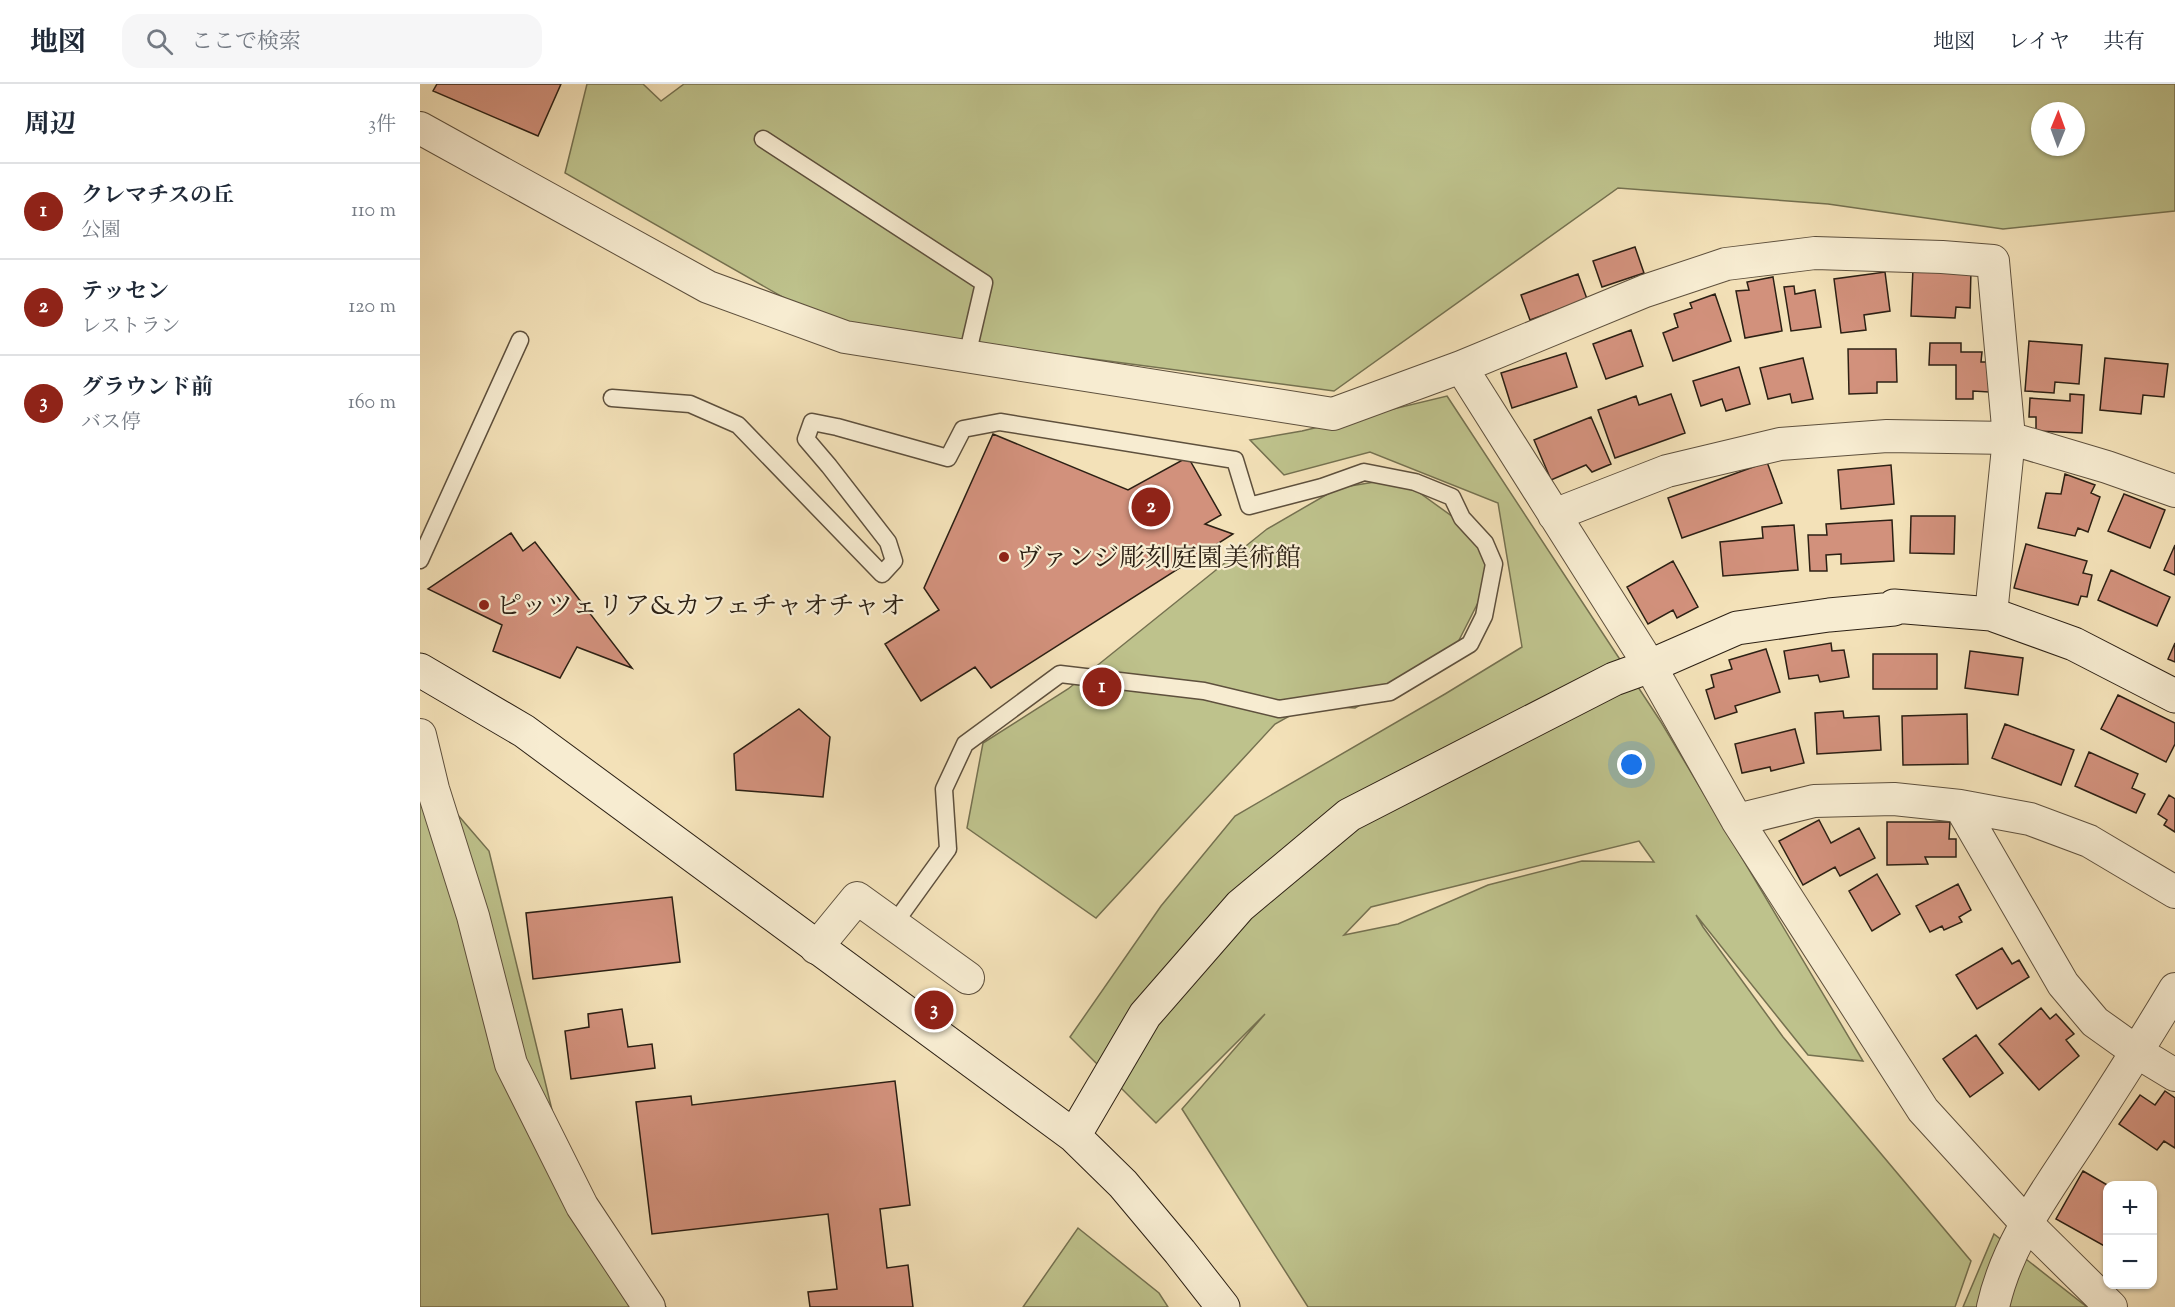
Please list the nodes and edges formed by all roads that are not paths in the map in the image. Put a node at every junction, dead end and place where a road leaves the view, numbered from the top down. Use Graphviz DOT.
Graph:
graph roads {
  1 [pos="420,128"];
  2 [pos="763,139"];
  3 [pos="520,340"];
  4 [pos="967,356"];
  5 [pos="1461,367"];
  6 [pos="612,398"];
  7 [pos="2009,438"];
  8 [pos="2173,481"];
  9 [pos="1554,515"];
  10 [pos="420,560"];
  11 [pos="1991,614"];
  12 [pos="1650,666"];
  13 [pos="420,670"];
  14 [pos="2175,696"];
  15 [pos="420,735"];
  16 [pos="1960,806"];
  17 [pos="1737,820"];
  18 [pos="2175,892"];
  19 [pos="894,924"];
  20 [pos="816,948"];
  21 [pos="968,978"];
  22 [pos="2175,989"];
  23 [pos="2138,1052"];
  24 [pos="2175,1075"];
  25 [pos="1074,1136"];
  26 [pos="2026,1223"];
  27 [pos="649,1307"];
  28 [pos="1222,1307"];
  29 [pos="1993,1307"];
  30 [pos="2111,1307"];
  1 -- 4 [label="street"];
  2 -- 4 [label="lane"];
  3 -- 10 [label="lane"];
  4 -- 5 [label="street"];
  5 -- 7 [label="street"];
  5 -- 9 [label="street"];
  6 -- 19 [label="lane"];
  7 -- 8 [label="street"];
  7 -- 9 [label="street"];
  7 -- 11 [label="street"];
  9 -- 12 [label="street"];
  11 -- 12 [label="street"];
  11 -- 14 [label="street"];
  12 -- 17 [label="street"];
  12 -- 25 [label="street"];
  13 -- 20 [label="street"];
  15 -- 27 [label="street"];
  16 -- 17 [label="street"];
  16 -- 18 [label="street"];
  16 -- 23 [label="street"];
  17 -- 26 [label="street"];
  19 -- 20 [label="street"];
  19 -- 21 [label="street"];
  20 -- 25 [label="street"];
  22 -- 23 [label="street"];
  23 -- 24 [label="street"];
  23 -- 26 [label="street"];
  25 -- 28 [label="street"];
  26 -- 29 [label="street"];
  26 -- 30 [label="street"];
}
